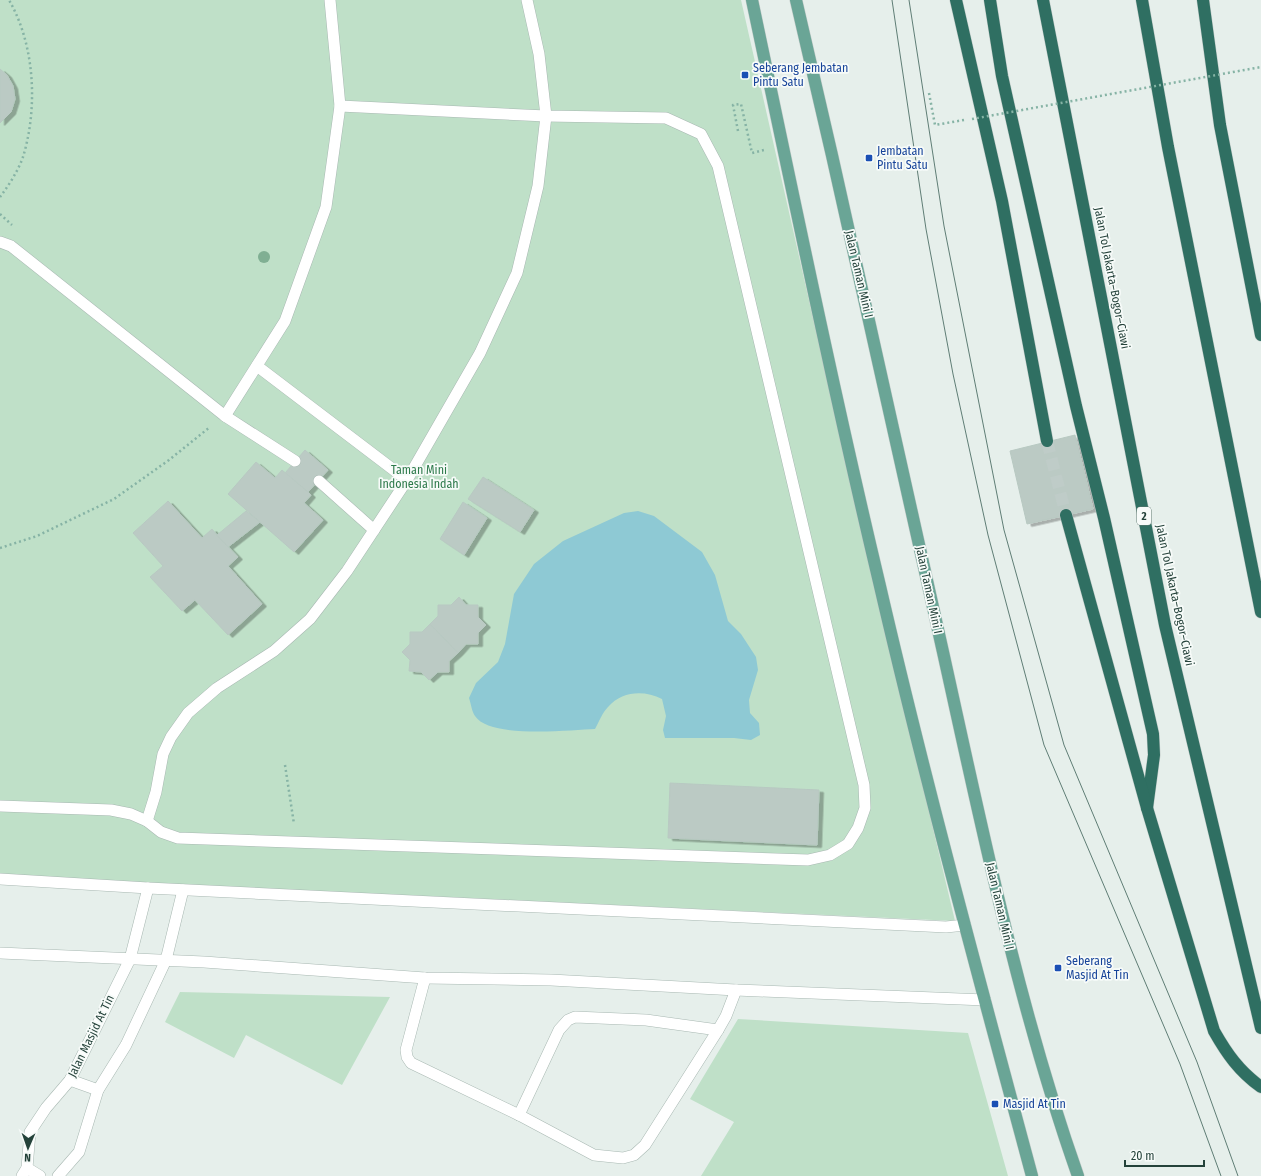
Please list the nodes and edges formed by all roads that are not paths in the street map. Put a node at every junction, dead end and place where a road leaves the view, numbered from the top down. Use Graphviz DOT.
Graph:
graph roads {
  1 [pos="330,0"];
  2 [pos="527,0"];
  3 [pos="752,0"];
  4 [pos="796,0"];
  5 [pos="956,0"];
  6 [pos="990,0"];
  7 [pos="1044,0"];
  8 [pos="1142,0"];
  9 [pos="1203,0"];
  10 [pos="340,106"];
  11 [pos="546,116"];
  12 [pos="0,242"];
  13 [pos="1261,335"];
  14 [pos="257,366"];
  15 [pos="225,416"];
  16 [pos="1047,442"];
  17 [pos="295,461"];
  18 [pos="407,480"];
  19 [pos="319,481"];
  20 [pos="1066,515"];
  21 [pos="374,530"];
  22 [pos="1261,612"];
  23 [pos="0,806"];
  24 [pos="1147,808"];
  25 [pos="147,821"];
  26 [pos="0,879"];
  27 [pos="148,888"];
  28 [pos="183,890"];
  29 [pos="965,925"];
  30 [pos="0,953"];
  31 [pos="130,959"];
  32 [pos="166,960"];
  33 [pos="425,978"];
  34 [pos="736,990"];
  35 [pos="985,1000"];
  36 [pos="1261,1028"];
  37 [pos="718,1030"];
  38 [pos="70,1080"];
  39 [pos="1261,1087"];
  40 [pos="98,1090"];
  41 [pos="520,1115"];
  42 [pos="25,1172"];
  43 [pos="40,1176"];
  44 [pos="58,1176"];
  45 [pos="1032,1176"];
  46 [pos="1078,1176"];
  1 -- 10 [label="lane"];
  2 -- 11 [label="lane"];
  3 -- 29 [label="main road"];
  4 -- 46 [label="main road, Jalan Taman Mini I"];
  5 -- 16 [label="highway"];
  6 -- 24 [label="highway"];
  7 -- 36 [label="highway, Jalan Tol Jakarta–Bogor–Ciawi / 2"];
  8 -- 22 [label="highway"];
  9 -- 13 [label="highway"];
  10 -- 11 [label="lane"];
  10 -- 14 [label="lane"];
  11 -- 18 [label="lane"];
  11 -- 25 [label="lane"];
  12 -- 15 [label="lane"];
  14 -- 15 [label="lane"];
  14 -- 18 [label="lane"];
  15 -- 17 [label="lane"];
  18 -- 21 [label="lane"];
  19 -- 21 [label="lane"];
  20 -- 24 [label="highway"];
  21 -- 25 [label="lane"];
  23 -- 25 [label="lane"];
  24 -- 39 [label="highway"];
  26 -- 27 [label="lane"];
  27 -- 28 [label="lane"];
  27 -- 31 [label="lane, Jalan Masjid At Tin"];
  28 -- 29 [label="lane"];
  28 -- 32 [label="lane"];
  29 -- 35 [label="main road"];
  30 -- 31 [label="lane"];
  31 -- 32 [label="lane"];
  31 -- 38 [label="lane, Jalan Masjid At Tin"];
  32 -- 33 [label="lane"];
  32 -- 40 [label="lane"];
  33 -- 34 [label="lane"];
  33 -- 41 [label="lane"];
  34 -- 35 [label="lane"];
  34 -- 37 [label="lane"];
  35 -- 45 [label="main road"];
  37 -- 41 [label="lane"];
  37 -- 41 [label="lane"];
  38 -- 40 [label="lane"];
  38 -- 42 [label="lane, Jalan Masjid At Tin"];
  40 -- 44 [label="lane"];
  42 -- 43 [label="lane"];
}
